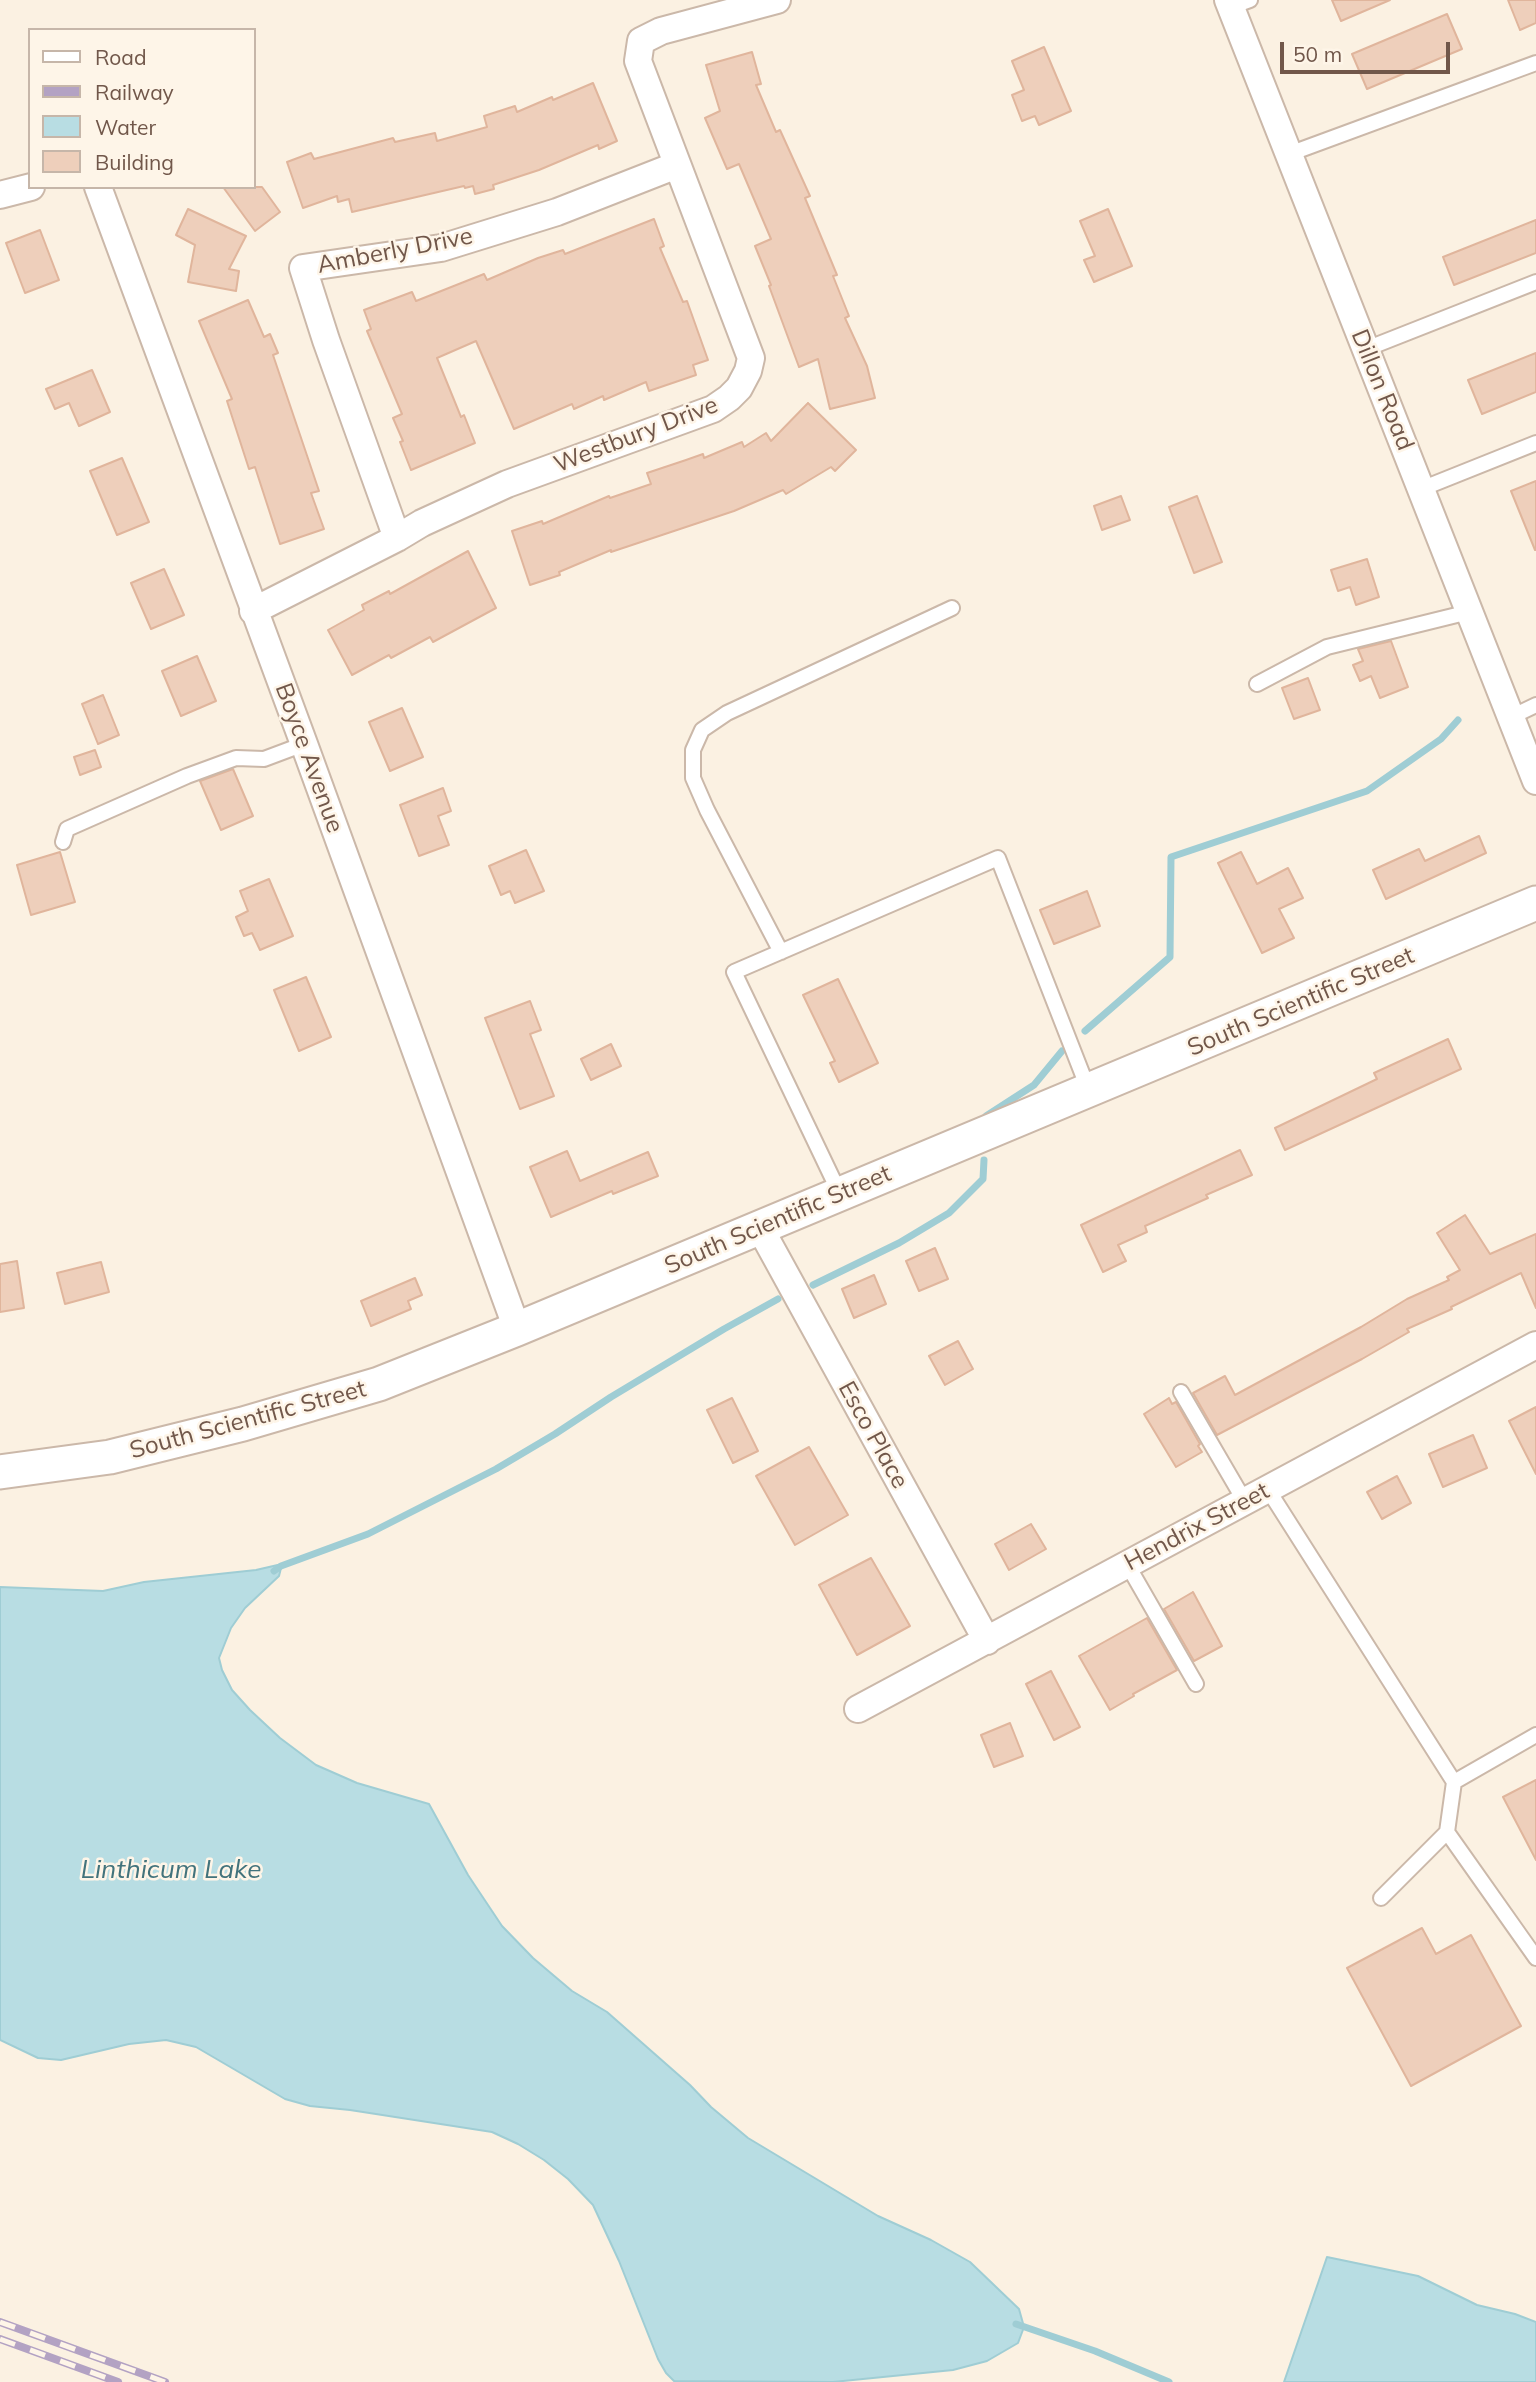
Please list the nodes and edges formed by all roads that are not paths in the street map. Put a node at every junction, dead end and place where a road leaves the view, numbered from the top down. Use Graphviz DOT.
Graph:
graph roads {
  1 [pos="777,0"];
  2 [pos="1236,3"];
  3 [pos="1536,63"];
  4 [pos="1289,154"];
  5 [pos="677,165"];
  6 [pos="28,188"];
  7 [pos="98,189"];
  8 [pos="0,195"];
  9 [pos="1536,282"];
  10 [pos="1366,349"];
  11 [pos="1536,443"];
  12 [pos="1421,489"];
  13 [pos="397,538"];
  14 [pos="952,608"];
  15 [pos="253,611"];
  16 [pos="1469,612"];
  17 [pos="1257,684"];
  18 [pos="1536,705"];
  19 [pos="1511,717"];
  20 [pos="304,744"];
  21 [pos="1536,781"];
  22 [pos="63,842"];
  23 [pos="1536,904"];
  24 [pos="781,952"];
  25 [pos="1089,1091"];
  26 [pos="840,1195"];
  27 [pos="760,1228"];
  28 [pos="517,1329"];
  29 [pos="1536,1345"];
  30 [pos="1181,1392"];
  31 [pos="0,1472"];
  32 [pos="1267,1488"];
  33 [pos="1244,1500"];
  34 [pos="1127,1564"];
  35 [pos="986,1641"];
  36 [pos="1196,1684"];
  37 [pos="858,1709"];
  38 [pos="1536,1735"];
  39 [pos="1454,1782"];
  40 [pos="1447,1832"];
  41 [pos="1381,1898"];
  42 [pos="1536,1958"];
  1 -- 5 [label="street, Westbury Drive"];
  2 -- 4 [label="street, Dillon Road"];
  3 -- 4 [label="lane"];
  4 -- 10 [label="street, Dillon Road"];
  5 -- 13 [label="street, Westbury Drive"];
  5 -- 13 [label="street, Amberly Drive"];
  6 -- 8 [label="street"];
  7 -- 15 [label="street, Boyce Avenue"];
  9 -- 10 [label="lane"];
  10 -- 12 [label="street, Dillon Road"];
  11 -- 12 [label="lane"];
  12 -- 16 [label="street, Dillon Road"];
  13 -- 15 [label="street, Westbury Drive"];
  14 -- 24 [label="lane"];
  15 -- 20 [label="street, Boyce Avenue"];
  16 -- 17 [label="lane"];
  16 -- 19 [label="street, Dillon Road"];
  18 -- 19 [label="lane"];
  19 -- 21 [label="street, Dillon Road"];
  20 -- 22 [label="lane"];
  20 -- 28 [label="street, Boyce Avenue"];
  23 -- 25 [label="street, South Scientific Street"];
  24 -- 25 [label="lane"];
  24 -- 26 [label="lane"];
  25 -- 26 [label="street, South Scientific Street"];
  26 -- 27 [label="street, South Scientific Street"];
  27 -- 28 [label="street, South Scientific Street"];
  27 -- 35 [label="street, Esco Place"];
  28 -- 31 [label="street, South Scientific Street"];
  29 -- 32 [label="street, Hendrix Street"];
  30 -- 33 [label="lane"];
  32 -- 33 [label="street, Hendrix Street"];
  32 -- 39 [label="lane"];
  33 -- 34 [label="street, Hendrix Street"];
  34 -- 35 [label="street, Hendrix Street"];
  34 -- 36 [label="lane"];
  35 -- 37 [label="street, Hendrix Street"];
  38 -- 39 [label="lane"];
  39 -- 40 [label="lane"];
  40 -- 41 [label="lane"];
  40 -- 42 [label="lane"];
}
